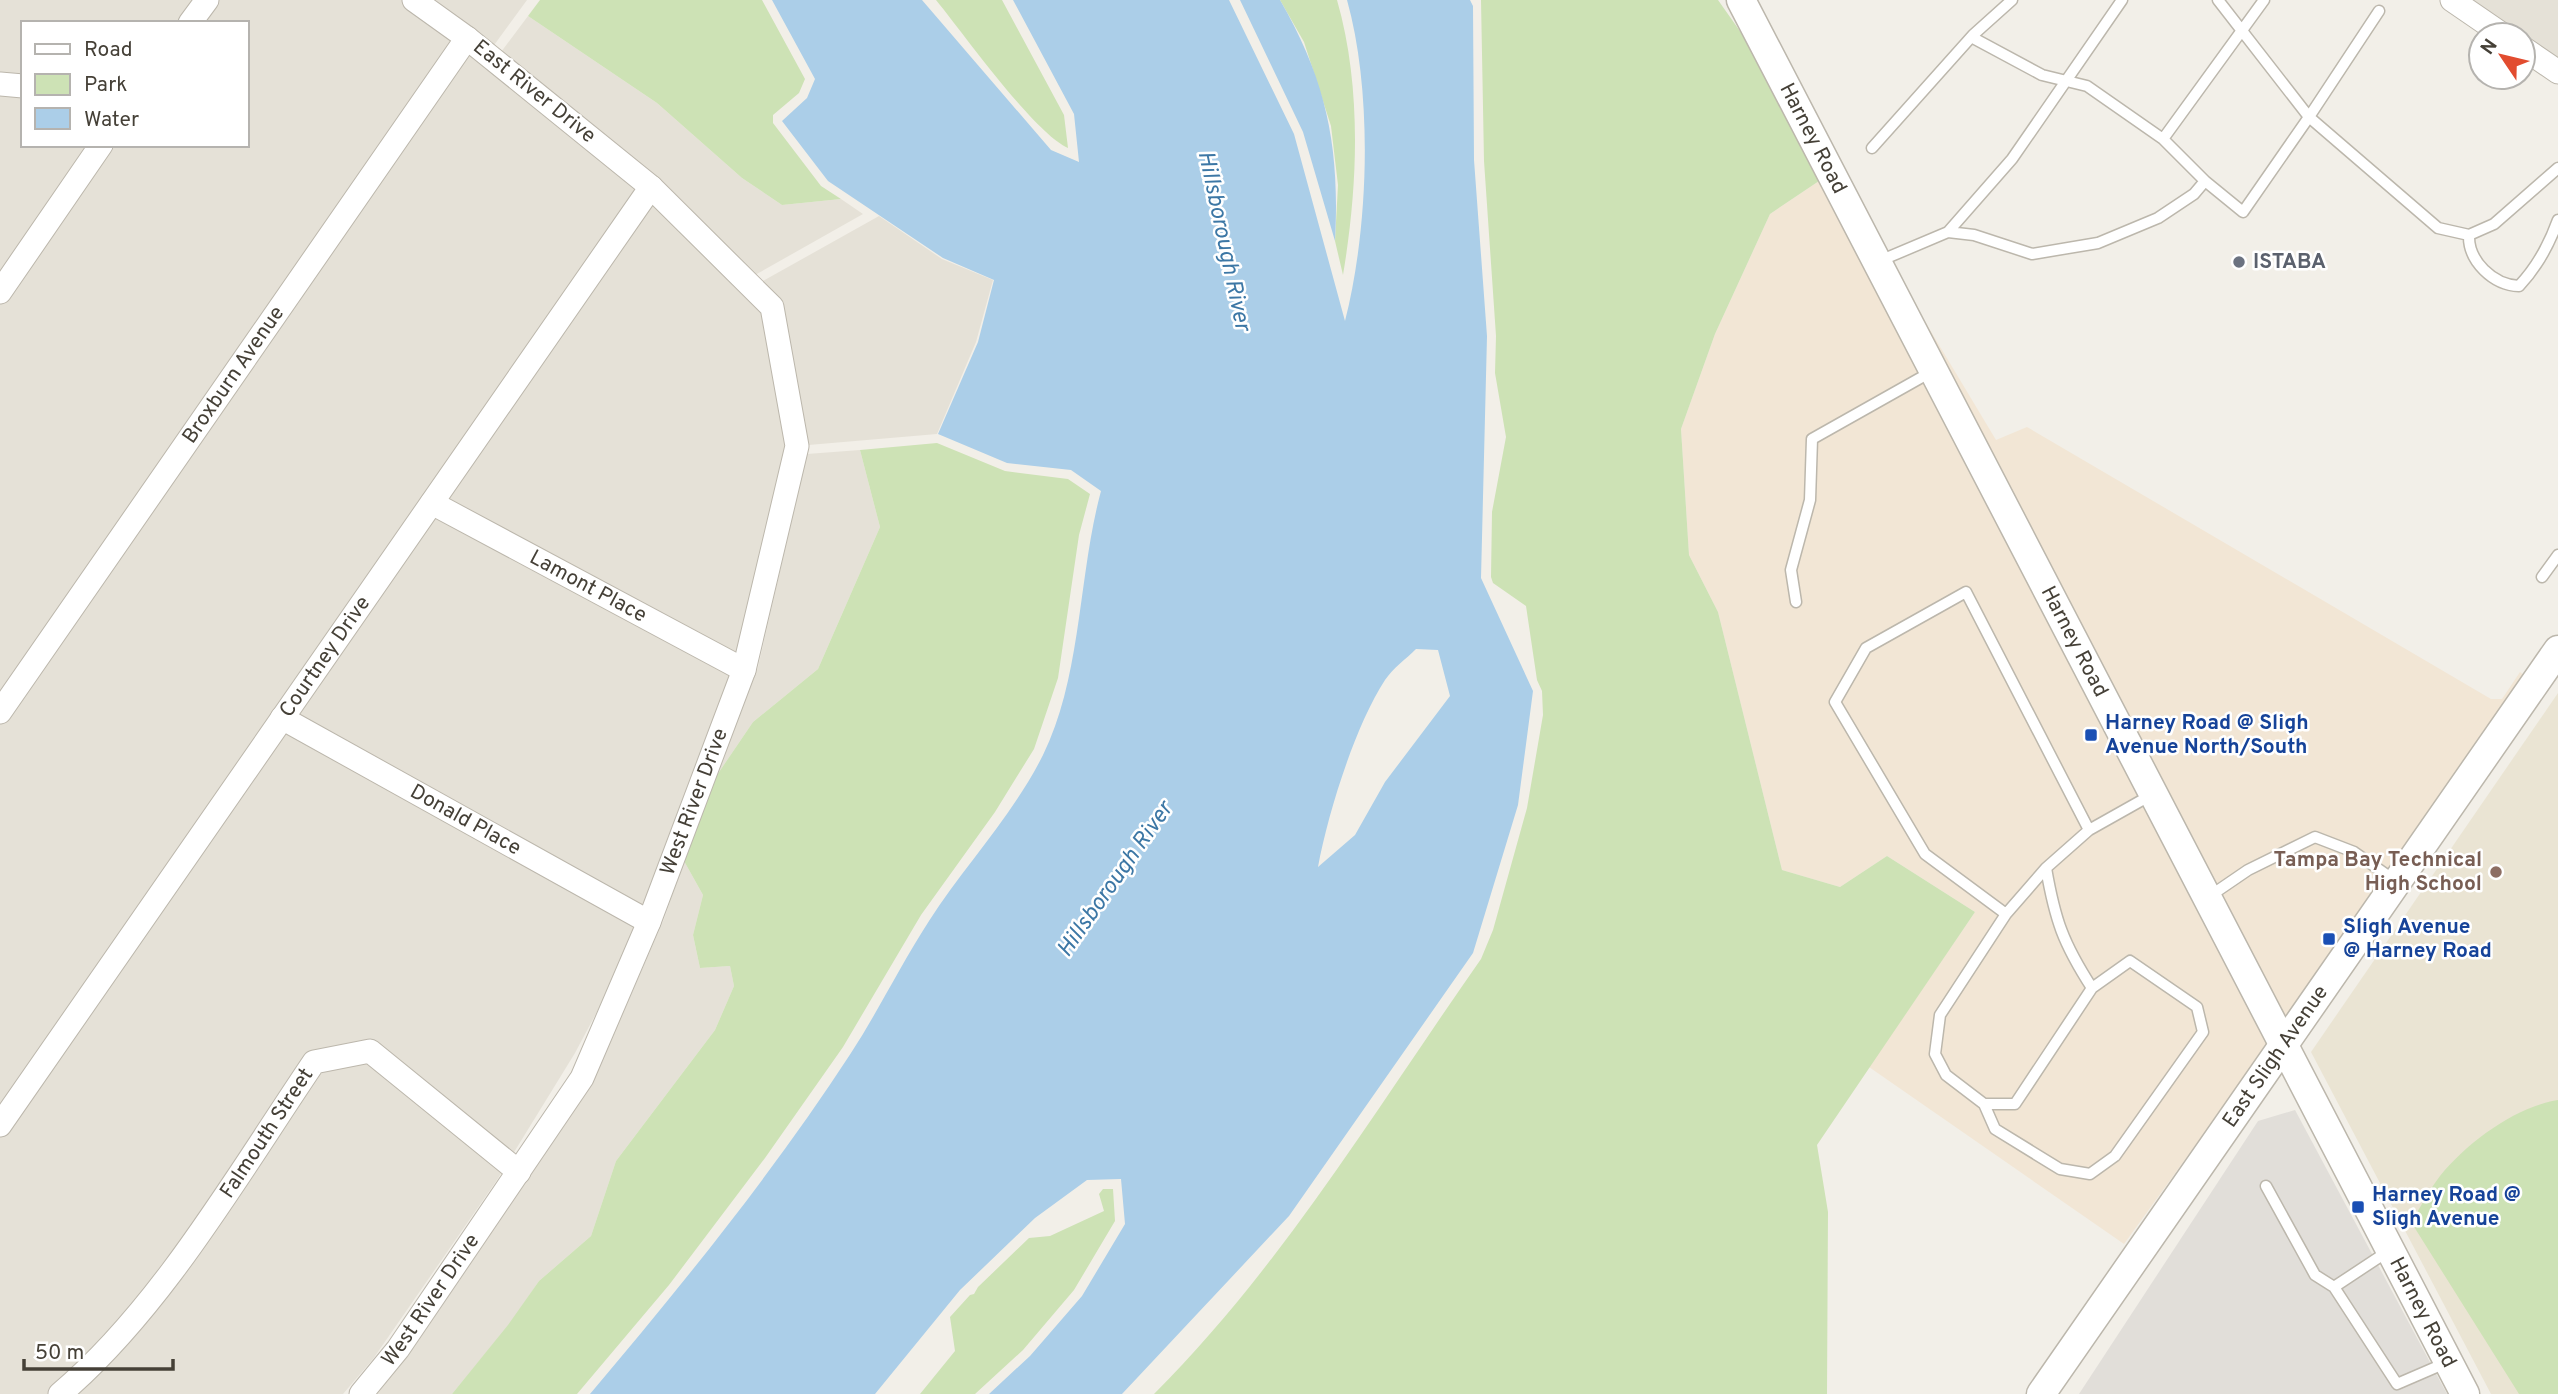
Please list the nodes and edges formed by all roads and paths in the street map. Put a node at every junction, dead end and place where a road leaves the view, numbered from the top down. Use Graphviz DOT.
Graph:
graph roads {
  1 [pos="207,0"];
  2 [pos="414,0"];
  3 [pos="1741,0"];
  4 [pos="2012,0"];
  5 [pos="2122,0"];
  6 [pos="2218,0"];
  7 [pos="2264,0"];
  8 [pos="2452,0"];
  9 [pos="2379,11"];
  10 [pos="191,21"];
  11 [pos="2483,21"];
  12 [pos="2241,30"];
  13 [pos="1973,35"];
  14 [pos="467,38"];
  15 [pos="2537,58"];
  16 [pos="2558,72"];
  17 [pos="2066,81"];
  18 [pos="0,84"];
  19 [pos="21,86"];
  20 [pos="2309,117"];
  21 [pos="2163,139"];
  22 [pos="101,147"];
  23 [pos="1872,148"];
  24 [pos="2558,168"];
  25 [pos="2206,181"];
  26 [pos="651,187"];
  27 [pos="2558,220"];
  28 [pos="1948,232"];
  29 [pos="2469,235"];
  30 [pos="1877,262"];
  31 [pos="0,292"];
  32 [pos="1934,371"];
  33 [pos="432,503"];
  34 [pos="2558,555"];
  35 [pos="2542,578"];
  36 [pos="1796,602"];
  37 [pos="2558,650"];
  38 [pos="744,670"];
  39 [pos="0,712"];
  40 [pos="282,718"];
  41 [pos="2153,794"];
  42 [pos="2089,830"];
  43 [pos="2046,868"];
  44 [pos="2397,882"];
  45 [pos="2207,898"];
  46 [pos="2006,914"];
  47 [pos="649,922"];
  48 [pos="2092,988"];
  49 [pos="2283,1045"];
  50 [pos="1984,1104"];
  51 [pos="0,1125"];
  52 [pos="519,1172"];
  53 [pos="2266,1186"];
  54 [pos="2390,1250"];
  55 [pos="2333,1287"];
  56 [pos="2448,1362"];
  57 [pos="60,1394"];
  58 [pos="361,1394"];
  59 [pos="2041,1394"];
  60 [pos="2465,1394"];
  1 -- 10 [label="street"];
  2 -- 14 [label="street, East River Drive"];
  3 -- 30 [label="street, Harney Road"];
  4 -- 13 [label="lane"];
  5 -- 17 [label="lane"];
  6 -- 12 [label="lane"];
  7 -- 12 [label="lane"];
  8 -- 11 [label="street"];
  9 -- 20 [label="lane"];
  12 -- 20 [label="lane"];
  12 -- 21 [label="lane"];
  13 -- 17 [label="lane"];
  13 -- 23 [label="lane"];
  14 -- 26 [label="street, East River Drive"];
  14 -- 39 [label="street, Broxburn Avenue"];
  15 -- 16 [label="street"];
  17 -- 21 [label="lane"];
  17 -- 28 [label="lane"];
  18 -- 19 [label="street"];
  20 -- 25 [label="lane"];
  20 -- 29 [label="lane"];
  21 -- 25 [label="lane"];
  22 -- 31 [label="street"];
  24 -- 29 [label="lane"];
  25 -- 28 [label="lane"];
  26 -- 33 [label="street, Courtney Drive"];
  26 -- 38 [label="street, West River Drive"];
  27 -- 29 [label="lane"];
  28 -- 30 [label="lane"];
  30 -- 32 [label="street, Harney Road"];
  32 -- 36 [label="lane"];
  32 -- 41 [label="street, Harney Road"];
  33 -- 38 [label="street, Lamont Place"];
  33 -- 40 [label="street, Courtney Drive"];
  34 -- 35 [label="lane"];
  37 -- 44 [label="street, East Sligh Avenue"];
  38 -- 47 [label="street, West River Drive"];
  40 -- 47 [label="street, Donald Place"];
  40 -- 51 [label="street, Courtney Drive"];
  41 -- 42 [label="lane"];
  41 -- 45 [label="street, Harney Road"];
  42 -- 43 [label="lane"];
  42 -- 46 [label="lane"];
  43 -- 46 [label="lane"];
  43 -- 48 [label="lane"];
  44 -- 45 [label="lane"];
  44 -- 49 [label="street, East Sligh Avenue"];
  45 -- 49 [label="street, Harney Road"];
  46 -- 50 [label="lane"];
  47 -- 52 [label="street, West River Drive"];
  48 -- 50 [label="lane"];
  48 -- 50 [label="lane"];
  49 -- 54 [label="street, Harney Road"];
  49 -- 59 [label="street, East Sligh Avenue"];
  52 -- 57 [label="street, Falmouth Street"];
  52 -- 58 [label="street, West River Drive"];
  53 -- 55 [label="lane"];
  54 -- 55 [label="lane"];
  54 -- 56 [label="street, Harney Road"];
  55 -- 56 [label="lane"];
  56 -- 60 [label="street, Harney Road"];
}
